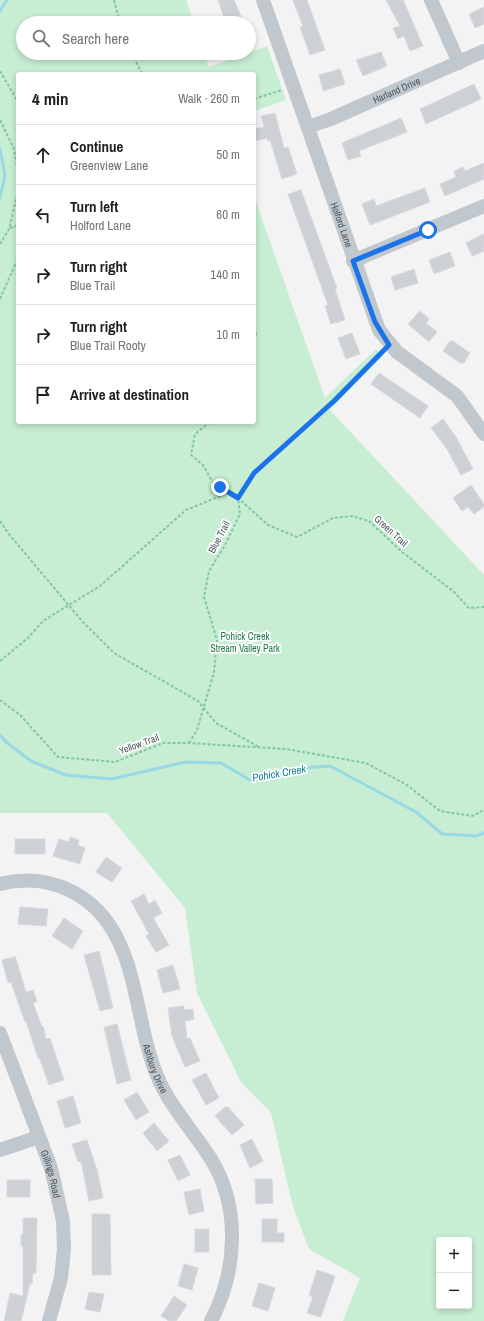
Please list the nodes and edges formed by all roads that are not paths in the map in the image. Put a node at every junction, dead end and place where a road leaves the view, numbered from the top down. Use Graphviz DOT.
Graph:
graph roads {
  1 [pos="263,0"];
  2 [pos="430,0"];
  3 [pos="484,52"];
  4 [pos="458,63"];
  5 [pos="308,127"];
  6 [pos="484,206"];
  7 [pos="353,261"];
  8 [pos="484,434"];
  9 [pos="0,884"];
  10 [pos="0,1033"];
  11 [pos="39,1138"];
  12 [pos="0,1150"];
  13 [pos="49,1321"];
  14 [pos="211,1321"];
  1 -- 5 [label="street, Holford Lane"];
  2 -- 4 [label="street"];
  3 -- 4 [label="street, Harland Drive"];
  4 -- 5 [label="street, Harland Drive"];
  5 -- 7 [label="street, Holford Lane"];
  6 -- 7 [label="street"];
  7 -- 8 [label="street, Holford Lane"];
  9 -- 14 [label="street, Ashbury Drive"];
  10 -- 11 [label="street, Gillings Road"];
  11 -- 12 [label="street"];
  11 -- 13 [label="street, Gillings Road"];
}
